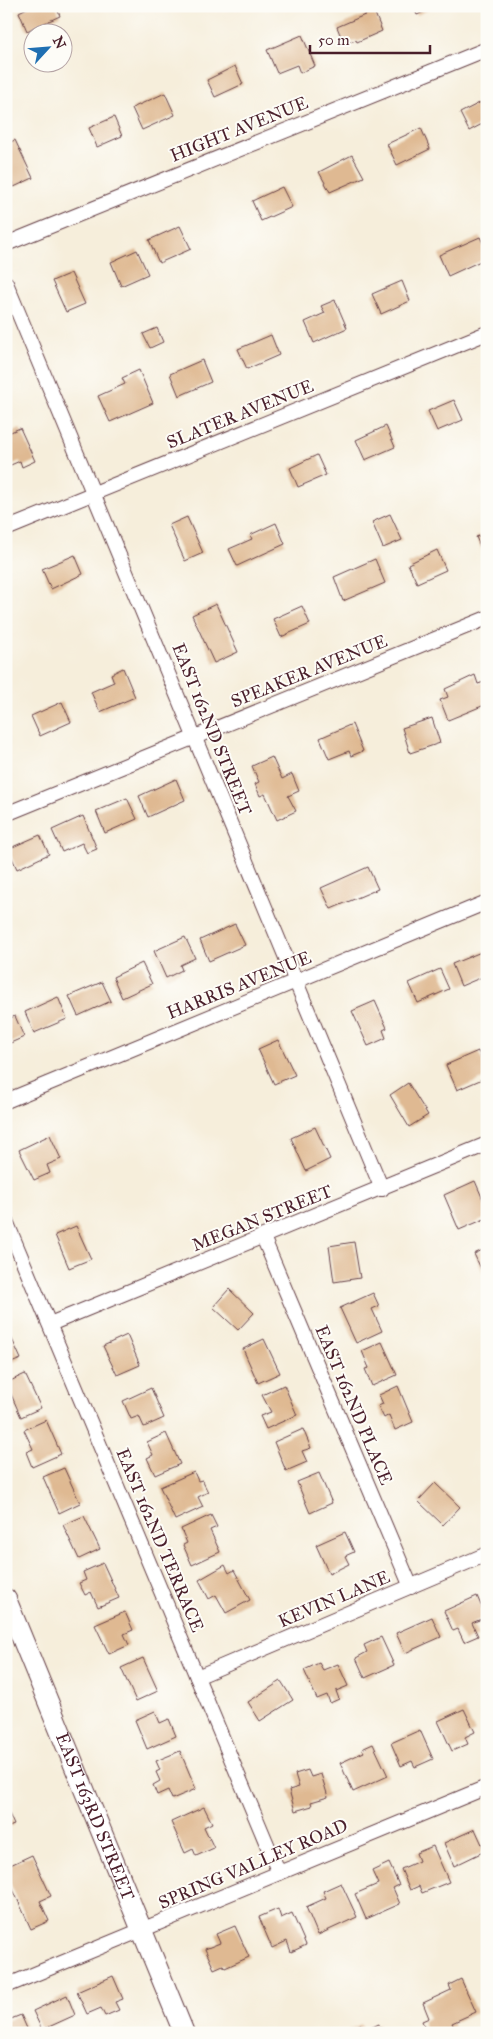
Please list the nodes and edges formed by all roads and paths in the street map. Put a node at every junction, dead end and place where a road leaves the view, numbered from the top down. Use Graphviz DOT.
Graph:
graph roads {
  1 [pos="487,48"];
  2 [pos="6,244"];
  3 [pos="6,283"];
  4 [pos="487,333"];
  5 [pos="95,494"];
  6 [pos="6,529"];
  7 [pos="487,618"];
  8 [pos="196,738"];
  9 [pos="6,814"];
  10 [pos="487,902"];
  11 [pos="296,982"];
  12 [pos="6,1101"];
  13 [pos="487,1144"];
  14 [pos="382,1189"];
  15 [pos="6,1221"];
  16 [pos="263,1237"];
  17 [pos="50,1324"];
  18 [pos="487,1554"];
  19 [pos="411,1587"];
  20 [pos="6,1599"];
  21 [pos="197,1677"];
  22 [pos="487,1787"];
  23 [pos="279,1873"];
  24 [pos="142,1930"];
  25 [pos="6,1986"];
  26 [pos="184,2033"];
  1 -- 2 [label="street, HIGHT AVENUE"];
  3 -- 5 [label="street, EAST 162ND STREET"];
  4 -- 5 [label="street, SLATER AVENUE"];
  5 -- 6 [label="street, SLATER AVENUE"];
  5 -- 8 [label="street, EAST 162ND STREET"];
  7 -- 8 [label="street, SPEAKER AVENUE"];
  8 -- 9 [label="street, SPEAKER AVENUE"];
  8 -- 11 [label="street, EAST 162ND STREET"];
  10 -- 11 [label="street, HARRIS AVENUE"];
  11 -- 12 [label="street, HARRIS AVENUE"];
  11 -- 14 [label="street, EAST 162ND STREET"];
  13 -- 14 [label="street, MEGAN STREET"];
  14 -- 16 [label="street, MEGAN STREET"];
  15 -- 17 [label="street, EAST 162ND TERRACE"];
  16 -- 17 [label="street, MEGAN STREET"];
  16 -- 19 [label="street, EAST 162ND PLACE"];
  17 -- 21 [label="street, EAST 162ND TERRACE"];
  18 -- 19 [label="street, KEVIN LANE"];
  19 -- 21 [label="street, KEVIN LANE"];
  20 -- 24 [label="street, EAST 163RD STREET"];
  21 -- 23 [label="street, EAST 162ND TERRACE"];
  22 -- 23 [label="street, SPRING VALLEY ROAD"];
  23 -- 24 [label="street, SPRING VALLEY ROAD"];
  24 -- 25 [label="street, SPRING VALLEY ROAD"];
  24 -- 26 [label="street, EAST 163RD STREET"];
}
